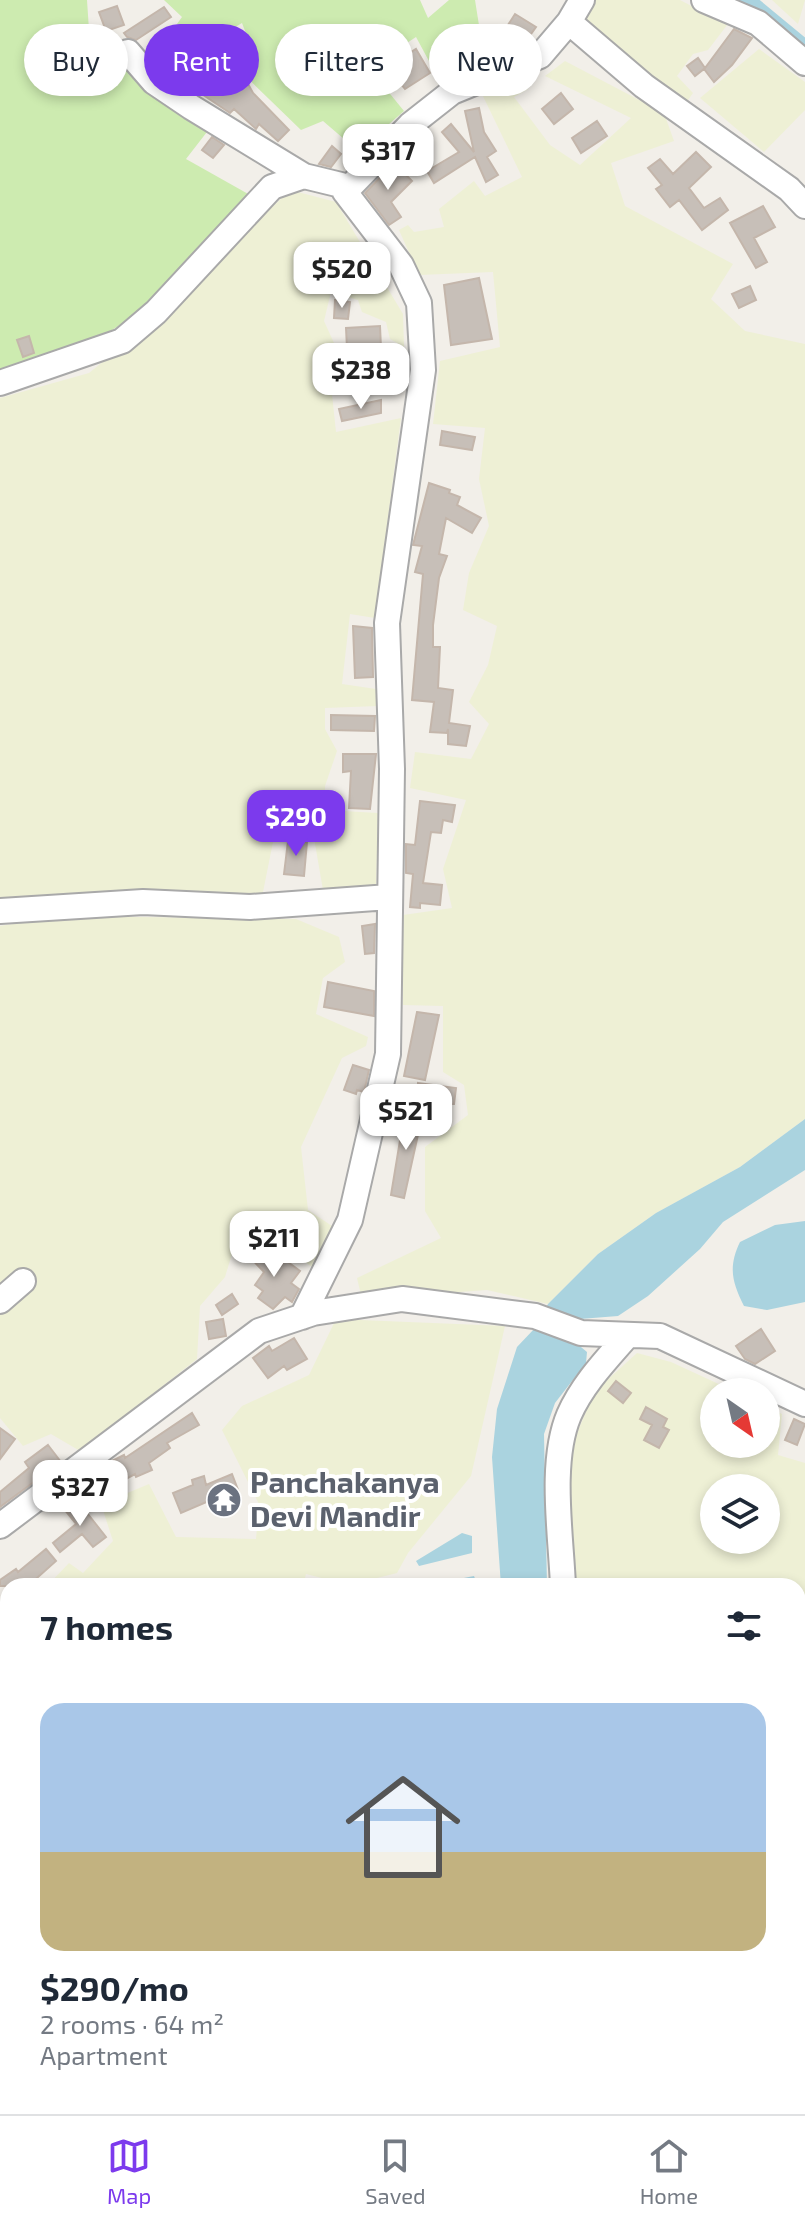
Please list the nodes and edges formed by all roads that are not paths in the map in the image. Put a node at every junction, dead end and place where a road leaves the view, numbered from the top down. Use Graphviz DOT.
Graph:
graph roads {
  1 [pos="582,0"];
  2 [pos="704,0"];
  3 [pos="569,22"];
  4 [pos="128,52"];
  5 [pos="805,63"];
  6 [pos="304,176"];
  7 [pos="345,192"];
  8 [pos="805,206"];
  9 [pos="0,383"];
  10 [pos="389,897"];
  11 [pos="0,911"];
  12 [pos="23,1281"];
  13 [pos="0,1301"];
  14 [pos="302,1317"];
  15 [pos="627,1336"];
  16 [pos="805,1404"];
  17 [pos="0,1526"];
  18 [pos="563,1578"];
  1 -- 3 [label="street"];
  2 -- 5 [label="street"];
  3 -- 7 [label="street"];
  3 -- 8 [label="street"];
  4 -- 6 [label="street"];
  6 -- 7 [label="street"];
  6 -- 9 [label="street"];
  7 -- 10 [label="street"];
  10 -- 11 [label="street"];
  10 -- 14 [label="street"];
  12 -- 13 [label="street"];
  14 -- 15 [label="street"];
  14 -- 17 [label="street"];
  15 -- 16 [label="street"];
  15 -- 18 [label="street"];
}
